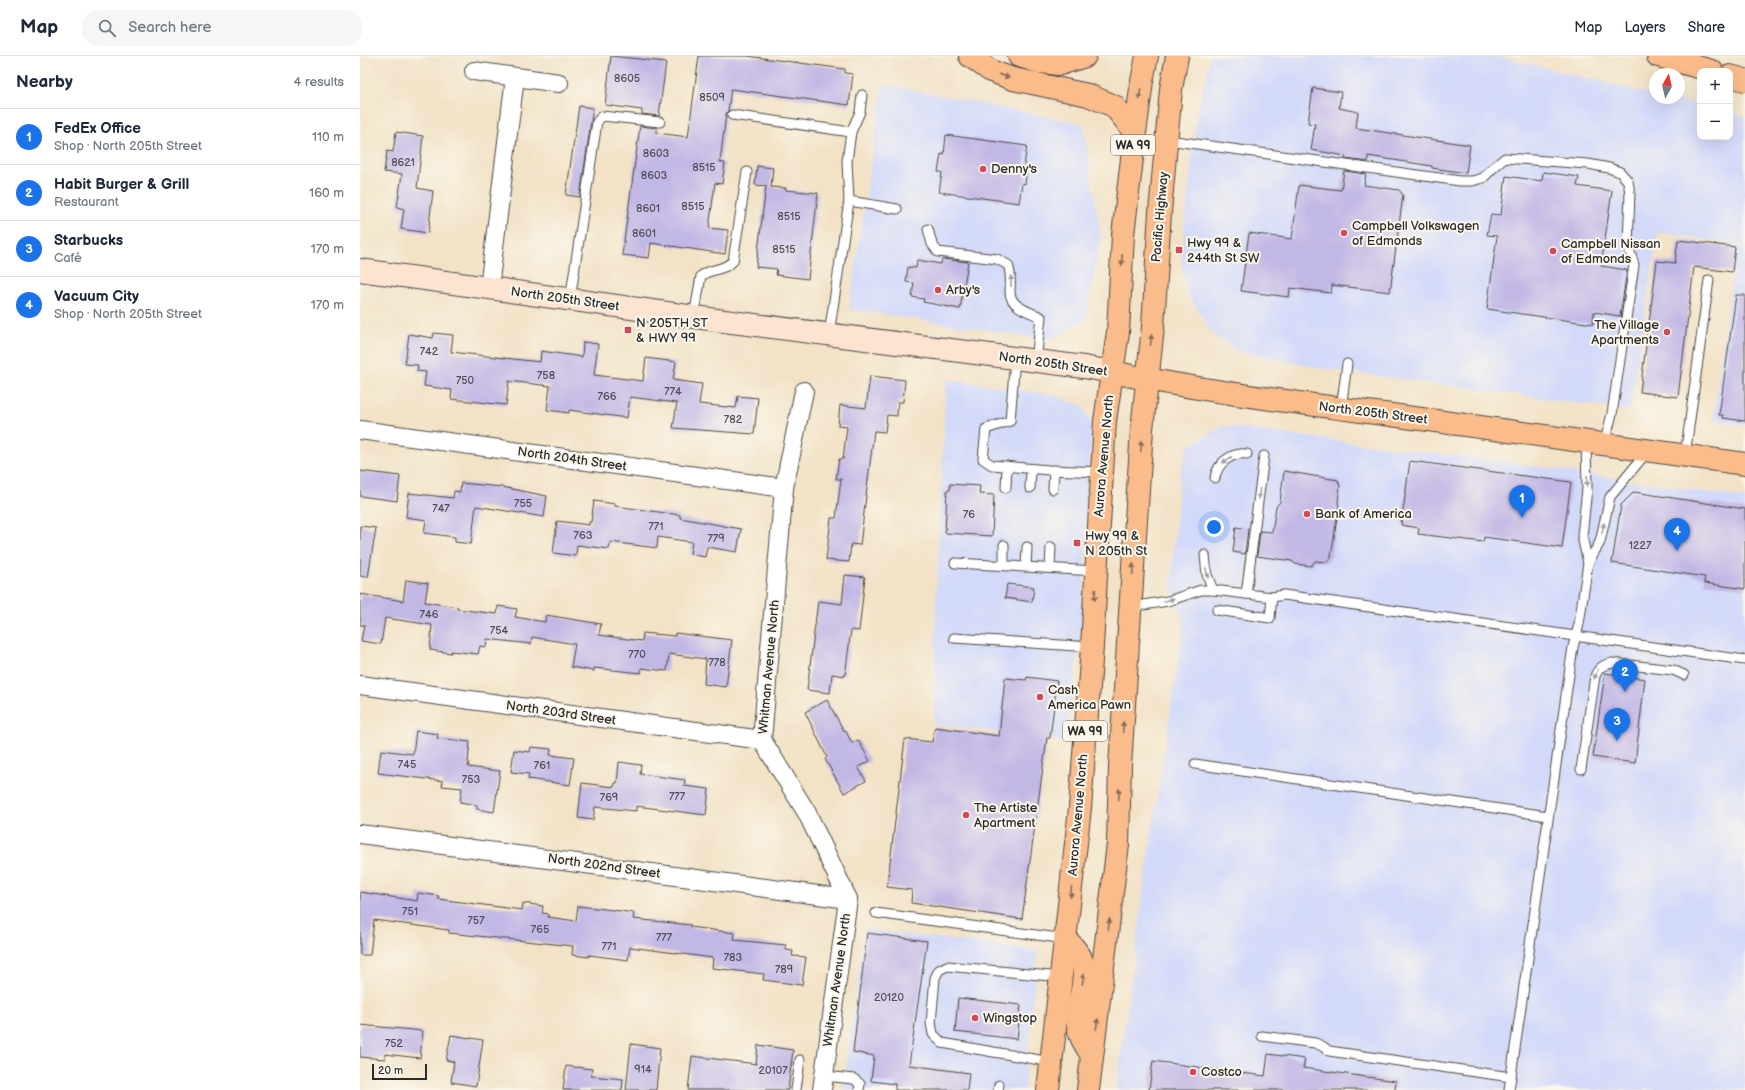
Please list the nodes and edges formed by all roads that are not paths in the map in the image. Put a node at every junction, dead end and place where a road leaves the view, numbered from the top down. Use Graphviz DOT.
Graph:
graph roads {
  1 [pos="970,56"];
  2 [pos="1019,56"];
  3 [pos="1085,56"];
  4 [pos="1147,56"];
  5 [pos="1177,56"];
  6 [pos="1658,56"];
  7 [pos="1701,68"];
  8 [pos="474,71"];
  9 [pos="515,77"];
  10 [pos="1733,77"];
  11 [pos="1745,80"];
  12 [pos="559,83"];
  13 [pos="862,95"];
  14 [pos="732,115"];
  15 [pos="660,122"];
  16 [pos="851,132"];
  17 [pos="1135,133"];
  18 [pos="1168,140"];
  19 [pos="747,172"];
  20 [pos="849,202"];
  21 [pos="897,209"];
  22 [pos="928,229"];
  23 [pos="360,270"];
  24 [pos="1709,280"];
  25 [pos="489,288"];
  26 [pos="570,300"];
  27 [pos="694,317"];
  28 [pos="829,335"];
  29 [pos="1025,360"];
  30 [pos="1347,364"];
  31 [pos="1112,372"];
  32 [pos="1148,379"];
  33 [pos="804,392"];
  34 [pos="1341,409"];
  35 [pos="360,430"];
  36 [pos="1595,443"];
  37 [pos="1648,451"];
  38 [pos="1247,454"];
  39 [pos="1264,456"];
  40 [pos="1686,456"];
  41 [pos="1745,464"];
  42 [pos="1007,466"];
  43 [pos="1031,469"];
  44 [pos="1054,470"];
  45 [pos="1102,472"];
  46 [pos="1215,478"];
  47 [pos="784,488"];
  48 [pos="1006,488"];
  49 [pos="1030,488"];
  50 [pos="1053,490"];
  51 [pos="1004,545"];
  52 [pos="1027,547"];
  53 [pos="1051,547"];
  54 [pos="1205,556"];
  55 [pos="955,563"];
  56 [pos="1588,563"];
  57 [pos="1004,565"];
  58 [pos="1026,566"];
  59 [pos="1050,568"];
  60 [pos="1096,570"];
  61 [pos="1213,590"];
  62 [pos="1246,594"];
  63 [pos="1272,597"];
  64 [pos="1131,607"];
  65 [pos="1217,610"];
  66 [pos="1576,636"];
  67 [pos="954,638"];
  68 [pos="1092,647"];
  69 [pos="1745,660"];
  70 [pos="1684,675"];
  71 [pos="360,685"];
  72 [pos="762,740"];
  73 [pos="1195,764"];
  74 [pos="1581,769"];
  75 [pos="1548,816"];
  76 [pos="360,834"];
  77 [pos="848,899"];
  78 [pos="876,913"];
  79 [pos="1066,939"];
  80 [pos="1062,977"];
  81 [pos="1262,1036"];
  82 [pos="1092,1056"];
  83 [pos="800,1060"];
  84 [pos="1051,1062"];
  85 [pos="1511,1077"];
  86 [pos="823,1083"];
  87 [pos="796,1090"];
  88 [pos="859,1090"];
  89 [pos="1048,1090"];
  90 [pos="1088,1090"];
  91 [pos="1510,1090"];
  1 -- 17 [label="main road, one-way"];
  2 -- 3 [label="main road"];
  4 -- 17 [label="main road, WA 99, one-way"];
  5 -- 18 [label="main road, Pacific Highway / WA 99"];
  6 -- 7 [label="main road"];
  8 -- 9 [label="street"];
  9 -- 12 [label="street"];
  9 -- 25 [label="street"];
  10 -- 11 [label="main road"];
  13 -- 16 [label="lane"];
  14 -- 16 [label="lane"];
  15 -- 26 [label="lane"];
  16 -- 20 [label="lane"];
  17 -- 31 [label="main road, WA 99, one-way"];
  32 -- 18 [label="main road, Pacific Highway / WA 99, one-way"];
  18 -- 36 [label="lane"];
  19 -- 27 [label="lane"];
  20 -- 21 [label="lane"];
  20 -- 28 [label="lane"];
  29 -- 22 [label="lane, one-way"];
  23 -- 25 [label="street, North 205th Street"];
  24 -- 40 [label="lane"];
  25 -- 26 [label="street, North 205th Street"];
  26 -- 27 [label="street, North 205th Street"];
  27 -- 28 [label="street, North 205th Street"];
  28 -- 29 [label="street, North 205th Street"];
  29 -- 31 [label="street, North 205th Street"];
  29 -- 42 [label="lane"];
  30 -- 34 [label="lane"];
  31 -- 32 [label="main road, North 205th Street"];
  31 -- 45 [label="main road, Aurora Avenue North / WA 99"];
  32 -- 34 [label="main road, North 205th Street"];
  64 -- 32 [label="main road, WA 99, one-way"];
  33 -- 47 [label="street, Whitman Avenue North"];
  34 -- 36 [label="main road, North 205th Street"];
  35 -- 47 [label="street, North 204th Street"];
  36 -- 37 [label="main road, North 205th Street"];
  36 -- 56 [label="lane, one-way"];
  37 -- 40 [label="main road, North 205th Street"];
  56 -- 37 [label="lane, one-way"];
  38 -- 46 [label="lane, one-way"];
  39 -- 62 [label="lane, one-way"];
  40 -- 41 [label="main road, North 205th Street"];
  42 -- 43 [label="lane"];
  42 -- 48 [label="lane"];
  43 -- 44 [label="lane"];
  43 -- 49 [label="lane"];
  44 -- 45 [label="lane"];
  44 -- 50 [label="lane"];
  45 -- 60 [label="main road, Aurora Avenue North / WA 99"];
  47 -- 72 [label="street, Whitman Avenue North"];
  51 -- 57 [label="lane"];
  52 -- 58 [label="lane"];
  53 -- 59 [label="lane"];
  54 -- 61 [label="lane, one-way"];
  55 -- 57 [label="lane"];
  56 -- 66 [label="lane"];
  57 -- 58 [label="lane"];
  58 -- 59 [label="lane"];
  59 -- 60 [label="lane"];
  60 -- 68 [label="main road, Aurora Avenue North / WA 99, one-way"];
  61 -- 62 [label="lane"];
  64 -- 61 [label="lane, one-way"];
  62 -- 63 [label="lane"];
  63 -- 65 [label="lane"];
  63 -- 66 [label="lane"];
  82 -- 64 [label="main road, WA 99, one-way"];
  66 -- 69 [label="lane"];
  66 -- 75 [label="lane"];
  67 -- 68 [label="lane"];
  68 -- 79 [label="main road, Aurora Avenue North / WA 99, one-way"];
  70 -- 74 [label="lane, one-way"];
  71 -- 72 [label="street, North 203rd Street"];
  72 -- 77 [label="street, Whitman Avenue North"];
  73 -- 75 [label="lane"];
  75 -- 85 [label="lane"];
  76 -- 77 [label="street, North 202nd Street"];
  77 -- 86 [label="street, Whitman Avenue North"];
  78 -- 79 [label="lane"];
  79 -- 80 [label="main road, Aurora Avenue North / WA 99"];
  82 -- 79 [label="main road, one-way"];
  80 -- 84 [label="main road, Aurora Avenue North / WA 99"];
  80 -- 84 [label="lane"];
  81 -- 85 [label="lane"];
  82 -- 90 [label="main road, WA 99"];
  83 -- 87 [label="lane"];
  84 -- 89 [label="main road, Aurora Avenue North / WA 99"];
  85 -- 91 [label="lane"];
  86 -- 88 [label="lane"];
}
